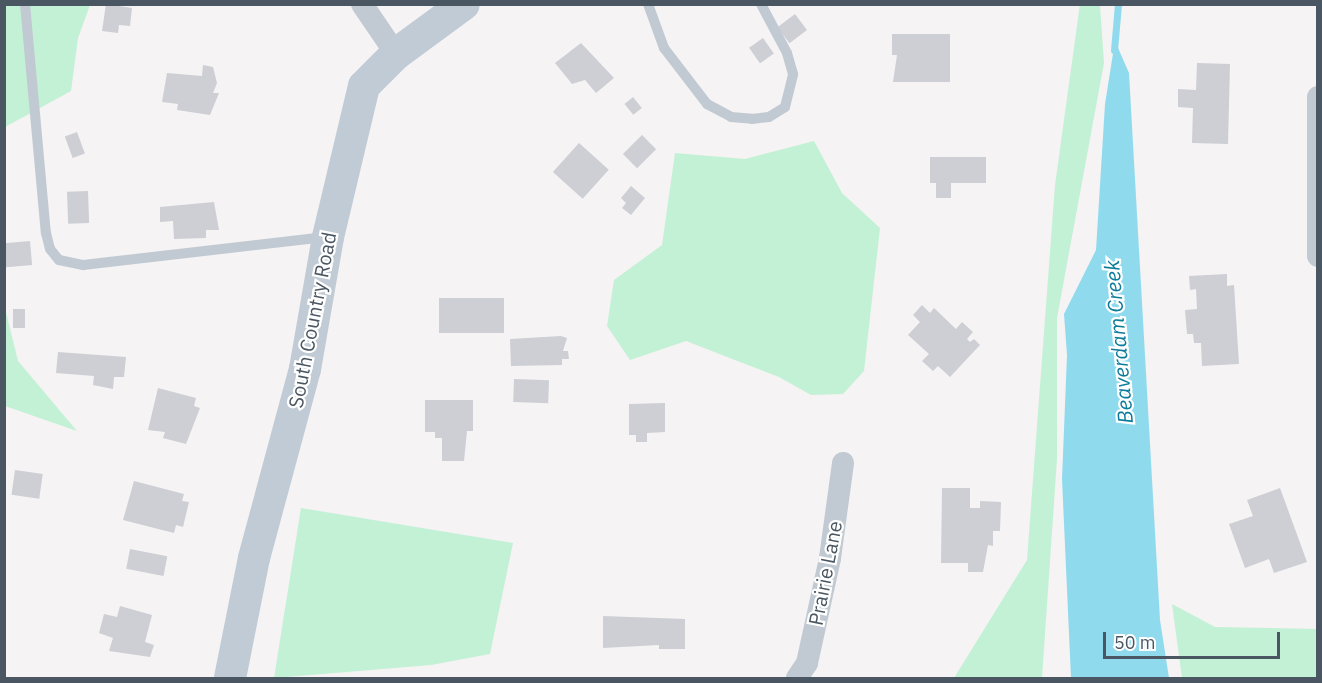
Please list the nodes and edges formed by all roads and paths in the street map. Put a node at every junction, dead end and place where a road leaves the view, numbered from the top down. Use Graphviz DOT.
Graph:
graph roads {
  1 [pos="25,4"];
  2 [pos="362,4"];
  3 [pos="464,4"];
  4 [pos="648,4"];
  5 [pos="760,4"];
  6 [pos="396,54"];
  7 [pos="1317,97"];
  8 [pos="1317,132"];
  9 [pos="328,237"];
  10 [pos="1317,256"];
  11 [pos="843,463"];
  12 [pos="230,678"];
  13 [pos="797,678"];
  1 -- 9 [label="lane"];
  2 -- 6 [label="street"];
  3 -- 6 [label="main road, South Country Road"];
  4 -- 5 [label="lane"];
  6 -- 9 [label="main road, South Country Road"];
  7 -- 8 [label="street"];
  8 -- 10 [label="street"];
  9 -- 12 [label="main road, South Country Road"];
  11 -- 13 [label="street, Prairie Lane"];
}
